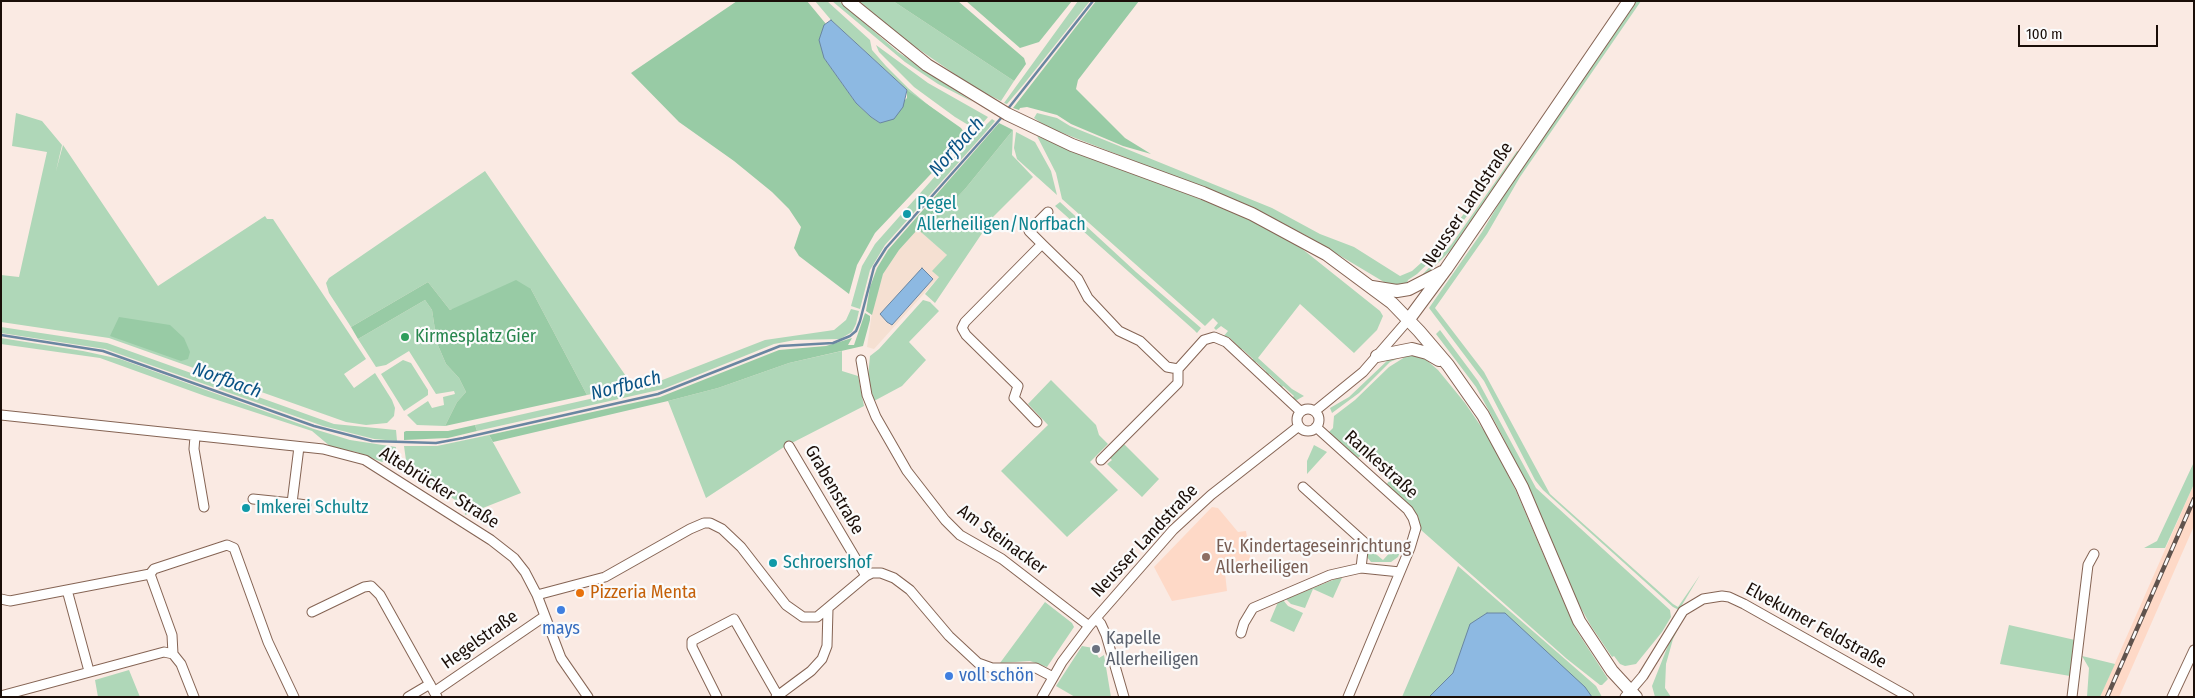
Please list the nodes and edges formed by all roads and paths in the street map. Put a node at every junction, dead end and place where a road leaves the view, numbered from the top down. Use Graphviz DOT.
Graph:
graph roads {
  1 [pos="848,1"];
  2 [pos="1629,1"];
  3 [pos="1048,212"];
  4 [pos="1042,244"];
  5 [pos="1446,269"];
  6 [pos="1372,287"];
  7 [pos="1409,319"];
  8 [pos="1377,356"];
  9 [pos="861,360"];
  10 [pos="1448,365"];
  11 [pos="1178,368"];
  12 [pos="1300,411"];
  13 [pos="1315,411"];
  14 [pos="1,415"];
  15 [pos="1037,422"];
  16 [pos="1299,426"];
  17 [pos="1316,427"];
  18 [pos="195,436"];
  19 [pos="790,446"];
  20 [pos="299,447"];
  21 [pos="1101,460"];
  22 [pos="1303,487"];
  23 [pos="253,499"];
  24 [pos="292,503"];
  25 [pos="306,505"];
  26 [pos="204,507"];
  27 [pos="2094,554"];
  28 [pos="1361,568"];
  29 [pos="1400,572"];
  30 [pos="150,574"];
  31 [pos="866,576"];
  32 [pos="68,590"];
  33 [pos="537,595"];
  34 [pos="1,599"];
  35 [pos="828,609"];
  36 [pos="312,612"];
  37 [pos="545,616"];
  38 [pos="1096,618"];
  39 [pos="1089,626"];
  40 [pos="1241,633"];
  41 [pos="2194,650"];
  42 [pos="173,654"];
  43 [pos="89,671"];
  44 [pos="1053,678"];
  45 [pos="434,691"];
  46 [pos="1630,695"];
  47 [pos="1,696"];
  48 [pos="777,696"];
  49 [pos="194,697"];
  50 [pos="294,697"];
  51 [pos="408,697"];
  52 [pos="588,697"];
  53 [pos="717,697"];
  54 [pos="1042,697"];
  55 [pos="1124,697"];
  56 [pos="1348,697"];
  57 [pos="1909,697"];
  58 [pos="2072,697"];
  59 [pos="2172,697"];
  1 -- 6 [label="main road"];
  2 -- 5 [label="main road, Neusser Landstraße"];
  3 -- 4 [label="street"];
  4 -- 11 [label="street"];
  4 -- 15 [label="street"];
  5 -- 6 [label="main road"];
  5 -- 7 [label="main road, Neusser Landstraße"];
  6 -- 7 [label="main road"];
  7 -- 8 [label="street, Neusser Landstraße"];
  7 -- 10 [label="main road"];
  8 -- 10 [label="main road"];
  8 -- 13 [label="street, Neusser Landstraße"];
  9 -- 39 [label="street, Am Steinacker"];
  10 -- 46 [label="main road"];
  11 -- 12 [label="street"];
  11 -- 21 [label="street"];
  12 -- 13 [label="street"];
  12 -- 16 [label="street"];
  13 -- 17 [label="street"];
  14 -- 18 [label="street, Altebrücker Straße"];
  16 -- 17 [label="street"];
  16 -- 38 [label="street, Neusser Landstraße"];
  17 -- 29 [label="street, Rankestraße"];
  18 -- 20 [label="street, Altebrücker Straße"];
  18 -- 26 [label="street"];
  19 -- 31 [label="street, Grabenstraße"];
  20 -- 24 [label="street"];
  20 -- 33 [label="street, Altebrücker Straße"];
  22 -- 28 [label="street"];
  23 -- 24 [label="street"];
  24 -- 25 [label="street"];
  27 -- 58 [label="street"];
  28 -- 29 [label="street"];
  28 -- 40 [label="street"];
  29 -- 56 [label="street, Rankestraße"];
  30 -- 32 [label="street"];
  30 -- 42 [label="street"];
  30 -- 50 [label="street"];
  31 -- 35 [label="street"];
  31 -- 44 [label="street"];
  32 -- 34 [label="street"];
  32 -- 43 [label="street"];
  33 -- 35 [label="street"];
  33 -- 37 [label="street, Altebrücker Straße"];
  35 -- 48 [label="street"];
  36 -- 45 [label="street"];
  37 -- 45 [label="street, Hegelstraße"];
  37 -- 52 [label="street, Altebrücker Straße"];
  38 -- 39 [label="street, Neusser Landstraße"];
  38 -- 55 [label="street"];
  39 -- 44 [label="street, Neusser Landstraße"];
  41 -- 59 [label="street"];
  42 -- 43 [label="street"];
  42 -- 49 [label="street"];
  43 -- 47 [label="street"];
  44 -- 54 [label="street, Neusser Landstraße"];
  45 -- 51 [label="street, Hegelstraße"];
  46 -- 57 [label="street, Elvekumer Feldstraße"];
  48 -- 53 [label="street"];
}
